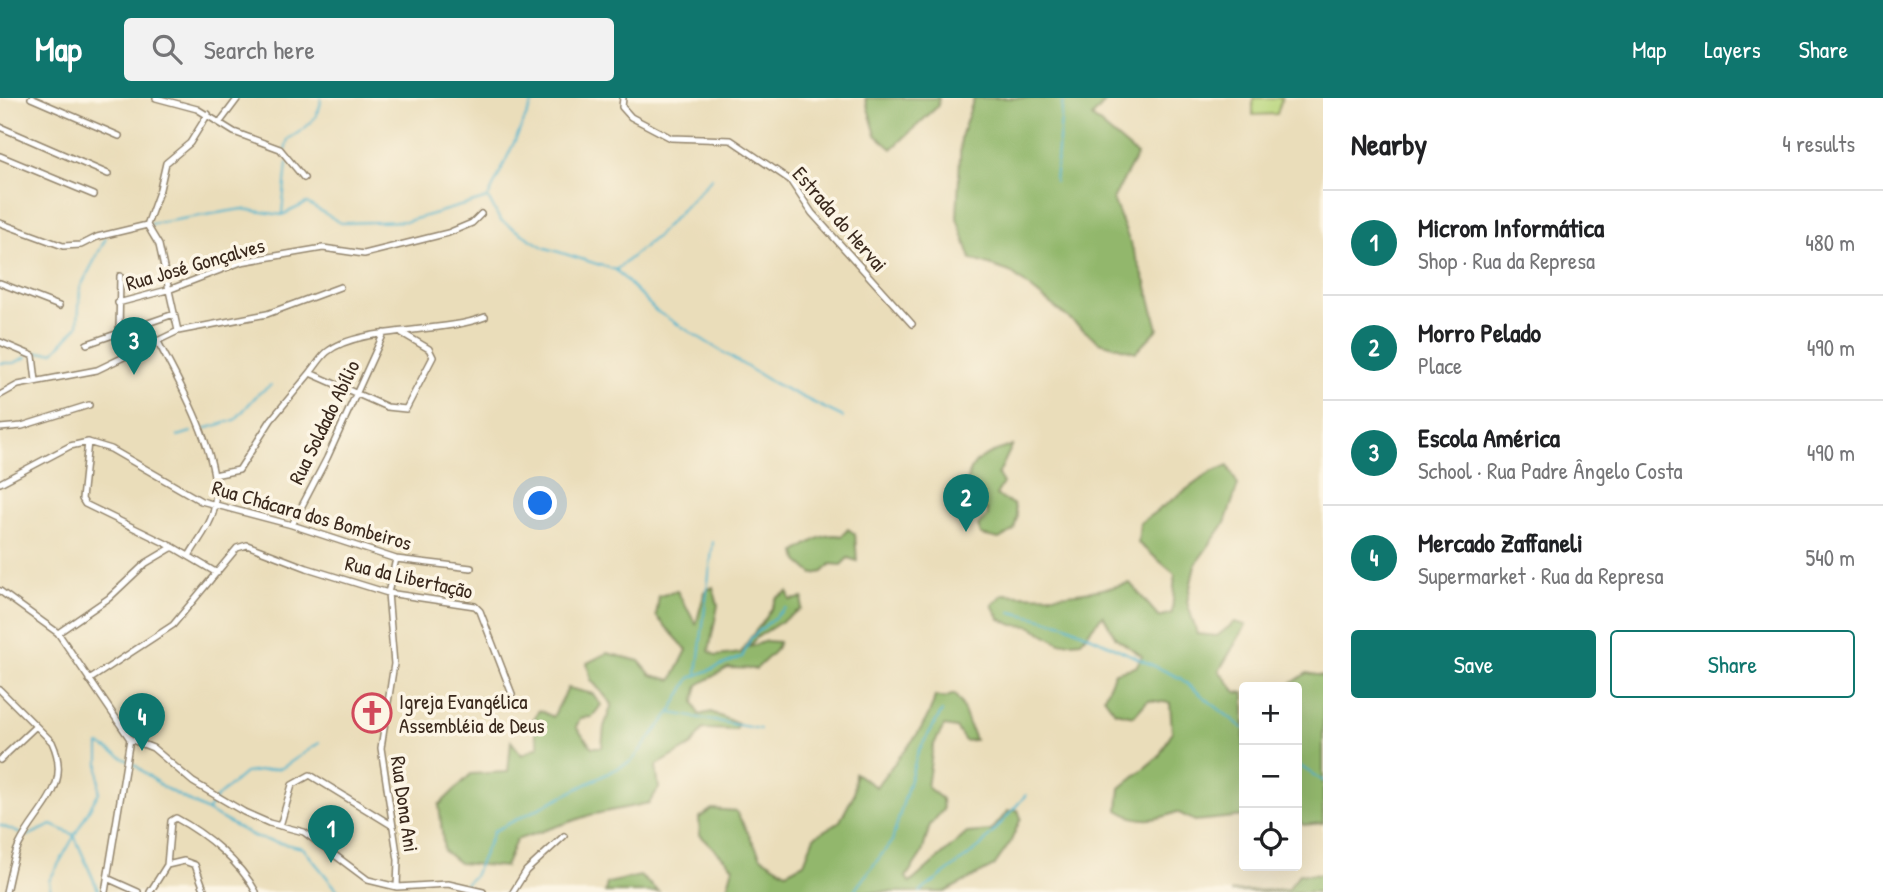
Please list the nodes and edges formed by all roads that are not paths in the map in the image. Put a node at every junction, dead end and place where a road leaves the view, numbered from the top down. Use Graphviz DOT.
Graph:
graph roads {
  1 [pos="31,98"];
  2 [pos="156,98"];
  3 [pos="238,98"];
  4 [pos="623,98"];
  5 [pos="208,114"];
  6 [pos="220,122"];
  7 [pos="0,127"];
  8 [pos="119,135"];
  9 [pos="0,156"];
  10 [pos="107,174"];
  11 [pos="303,178"];
  12 [pos="94,195"];
  13 [pos="481,214"];
  14 [pos="0,223"];
  15 [pos="147,225"];
  16 [pos="120,276"];
  17 [pos="0,283"];
  18 [pos="340,288"];
  19 [pos="171,289"];
  20 [pos="118,303"];
  21 [pos="59,306"];
  22 [pos="174,314"];
  23 [pos="485,317"];
  24 [pos="912,324"];
  25 [pos="178,331"];
  26 [pos="119,332"];
  27 [pos="384,332"];
  28 [pos="402,333"];
  29 [pos="0,342"];
  30 [pos="158,342"];
  31 [pos="87,344"];
  32 [pos="128,356"];
  33 [pos="310,373"];
  34 [pos="36,381"];
  35 [pos="0,395"];
  36 [pos="355,395"];
  37 [pos="89,405"];
  38 [pos="0,428"];
  39 [pos="88,442"];
  40 [pos="214,475"];
  41 [pos="0,483"];
  42 [pos="215,505"];
  43 [pos="292,525"];
  44 [pos="173,547"];
  45 [pos="189,556"];
  46 [pos="396,559"];
  47 [pos="471,568"];
  48 [pos="217,573"];
  49 [pos="0,590"];
  50 [pos="388,593"];
  51 [pos="58,634"];
  52 [pos="89,680"];
  53 [pos="0,690"];
  54 [pos="512,694"];
  55 [pos="36,726"];
  56 [pos="130,739"];
  57 [pos="0,760"];
  58 [pos="280,825"];
  59 [pos="393,826"];
  60 [pos="565,836"];
  61 [pos="167,865"];
  62 [pos="109,879"];
  63 [pos="397,887"];
  64 [pos="6,892"];
  65 [pos="105,892"];
  66 [pos="138,892"];
  67 [pos="150,892"];
  68 [pos="205,892"];
  69 [pos="256,892"];
  70 [pos="483,892"];
  71 [pos="513,892"];
  1 -- 8 [label="street"];
  2 -- 5 [label="street"];
  3 -- 6 [label="street"];
  4 -- 24 [label="street, Estrada do Hervai"];
  5 -- 6 [label="street"];
  5 -- 15 [label="street"];
  6 -- 11 [label="street"];
  7 -- 10 [label="street"];
  9 -- 12 [label="street"];
  13 -- 19 [label="street, Rua José Gonçalves"];
  14 -- 15 [label="street"];
  15 -- 19 [label="street"];
  16 -- 20 [label="street"];
  17 -- 21 [label="street"];
  18 -- 25 [label="street"];
  19 -- 20 [label="street, Rua José Gonçalves"];
  19 -- 22 [label="street"];
  20 -- 26 [label="street"];
  22 -- 25 [label="street"];
  22 -- 26 [label="street"];
  23 -- 28 [label="street"];
  25 -- 30 [label="street"];
  26 -- 31 [label="street"];
  26 -- 32 [label="street"];
  27 -- 28 [label="street"];
  27 -- 33 [label="street"];
  27 -- 36 [label="street, Rua Soldado Abílio"];
  28 -- 36 [label="street"];
  29 -- 34 [label="street"];
  30 -- 32 [label="street"];
  30 -- 40 [label="street"];
  32 -- 34 [label="street"];
  33 -- 36 [label="street"];
  33 -- 40 [label="street"];
  34 -- 35 [label="street"];
  36 -- 43 [label="street, Rua Soldado Abílio"];
  37 -- 38 [label="street"];
  39 -- 41 [label="street"];
  39 -- 42 [label="street, Rua Chácara dos Bombeiros"];
  39 -- 44 [label="street"];
  40 -- 42 [label="street"];
  42 -- 43 [label="street, Rua Chácara dos Bombeiros"];
  42 -- 45 [label="street"];
  43 -- 46 [label="street, Rua Chácara dos Bombeiros"];
  44 -- 45 [label="street"];
  44 -- 51 [label="street"];
  45 -- 48 [label="street"];
  46 -- 47 [label="street, Rua Chácara dos Bombeiros"];
  46 -- 50 [label="street, Rua Dona Ani"];
  48 -- 50 [label="street, Rua da Libertação"];
  48 -- 52 [label="street"];
  49 -- 51 [label="street"];
  50 -- 54 [label="street, Rua da Libertação"];
  50 -- 59 [label="street, Rua Dona Ani"];
  51 -- 52 [label="street"];
  52 -- 56 [label="street"];
  53 -- 55 [label="street"];
  55 -- 57 [label="street"];
  55 -- 64 [label="street"];
  56 -- 58 [label="street"];
  56 -- 62 [label="street"];
  58 -- 59 [label="street"];
  58 -- 63 [label="street"];
  59 -- 63 [label="street, Rua Dona Ani"];
  60 -- 71 [label="street"];
  61 -- 67 [label="street"];
  61 -- 68 [label="street"];
  61 -- 69 [label="street"];
  62 -- 65 [label="street"];
  62 -- 66 [label="street"];
  63 -- 70 [label="street"];
}
